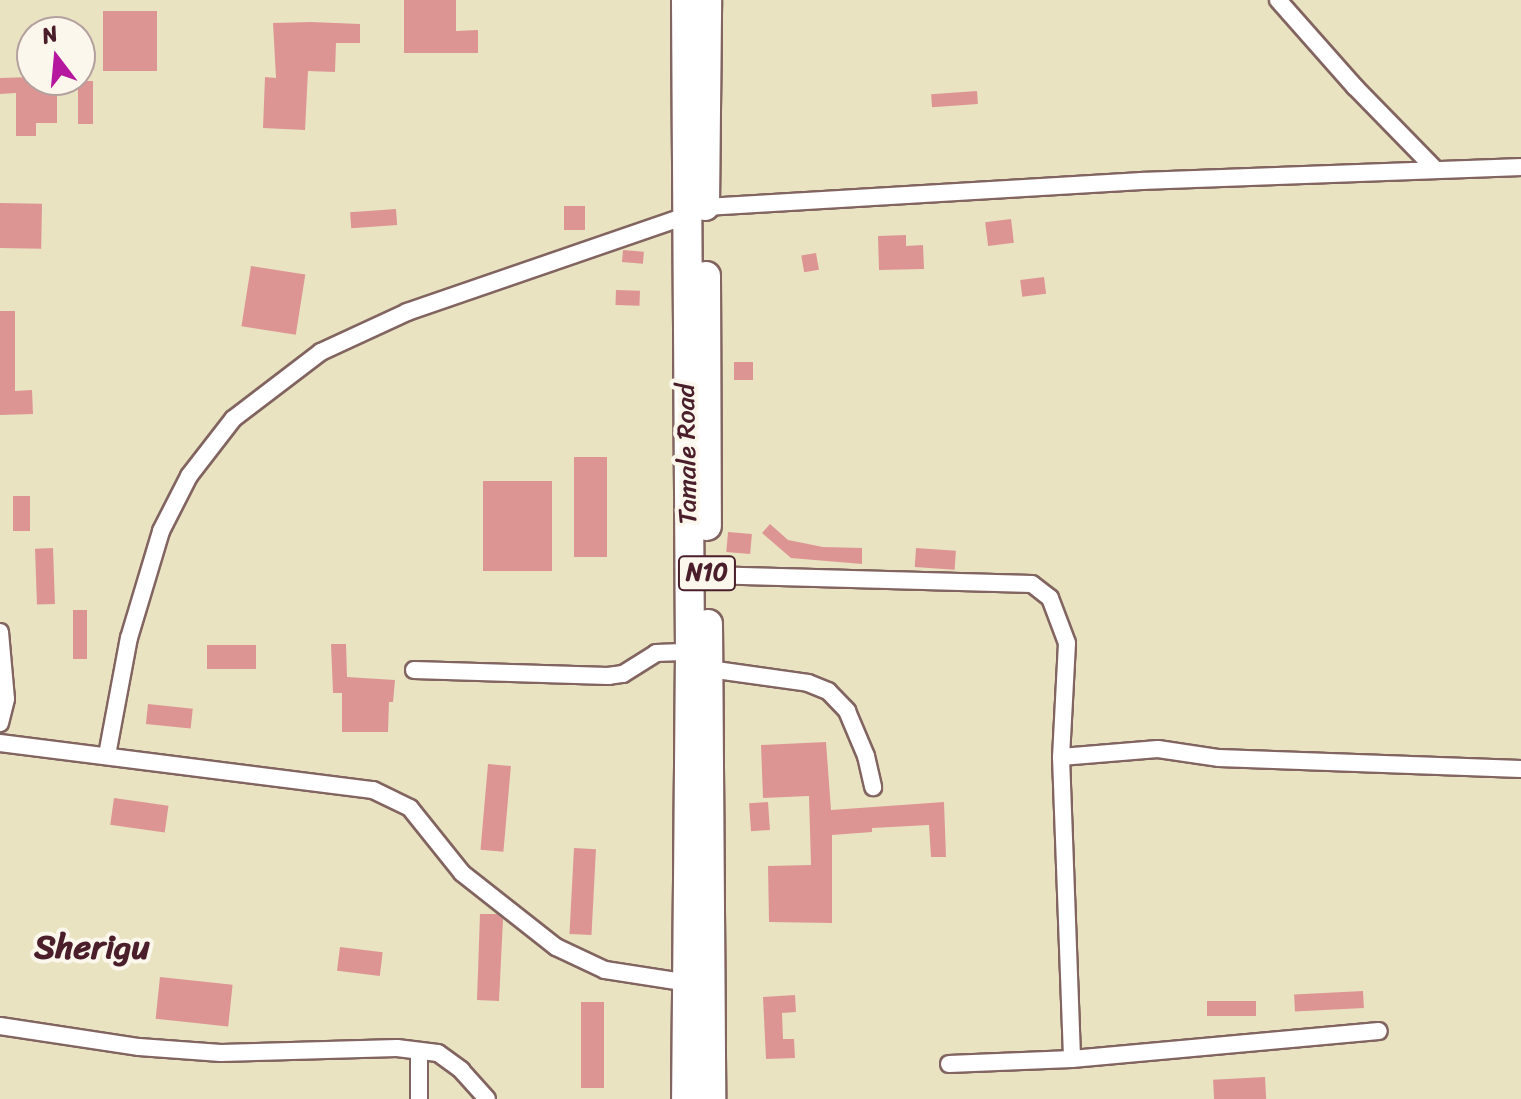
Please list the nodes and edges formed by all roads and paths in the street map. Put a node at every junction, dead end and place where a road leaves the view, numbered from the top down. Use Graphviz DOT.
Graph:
graph roads {
  1 [pos="686,0"];
  2 [pos="707,0"];
  3 [pos="1278,0"];
  4 [pos="697,47"];
  5 [pos="1521,167"];
  6 [pos="1435,169"];
  7 [pos="696,211"];
  8 [pos="697,451"];
  9 [pos="707,575"];
  10 [pos="0,632"];
  11 [pos="699,660"];
  12 [pos="3,664"];
  13 [pos="414,670"];
  14 [pos="0,723"];
  15 [pos="0,743"];
  16 [pos="107,755"];
  17 [pos="1061,757"];
  18 [pos="1521,769"];
  19 [pos="873,787"];
  20 [pos="689,983"];
  21 [pos="0,1026"];
  22 [pos="1379,1031"];
  23 [pos="419,1051"];
  24 [pos="1072,1059"];
  25 [pos="949,1064"];
  26 [pos="419,1099"];
  27 [pos="487,1099"];
  28 [pos="686,1099"];
  29 [pos="711,1099"];
  1 -- 4 [label="highway, Tamale Road / N10"];
  2 -- 4 [label="highway, Tamale Road / N10"];
  3 -- 6 [label="street"];
  4 -- 7 [label="highway, Tamale Road / N10"];
  5 -- 6 [label="street"];
  6 -- 7 [label="street"];
  7 -- 8 [label="highway, Tamale Road / N10"];
  7 -- 16 [label="street"];
  8 -- 9 [label="highway, Tamale Road / N10"];
  8 -- 11 [label="highway, Tamale Road / N10"];
  9 -- 11 [label="highway, Tamale Road / N10"];
  9 -- 17 [label="street"];
  10 -- 12 [label="street"];
  11 -- 13 [label="street"];
  11 -- 19 [label="street"];
  11 -- 20 [label="highway, Tamale Road / N10"];
  11 -- 29 [label="highway, Tamale Road / N10"];
  12 -- 14 [label="street"];
  15 -- 16 [label="street"];
  16 -- 20 [label="street"];
  17 -- 18 [label="street"];
  17 -- 24 [label="street"];
  20 -- 28 [label="highway, Tamale Road / N10"];
  21 -- 23 [label="street"];
  22 -- 24 [label="street"];
  23 -- 26 [label="street"];
  23 -- 27 [label="street"];
  24 -- 25 [label="street"];
}
